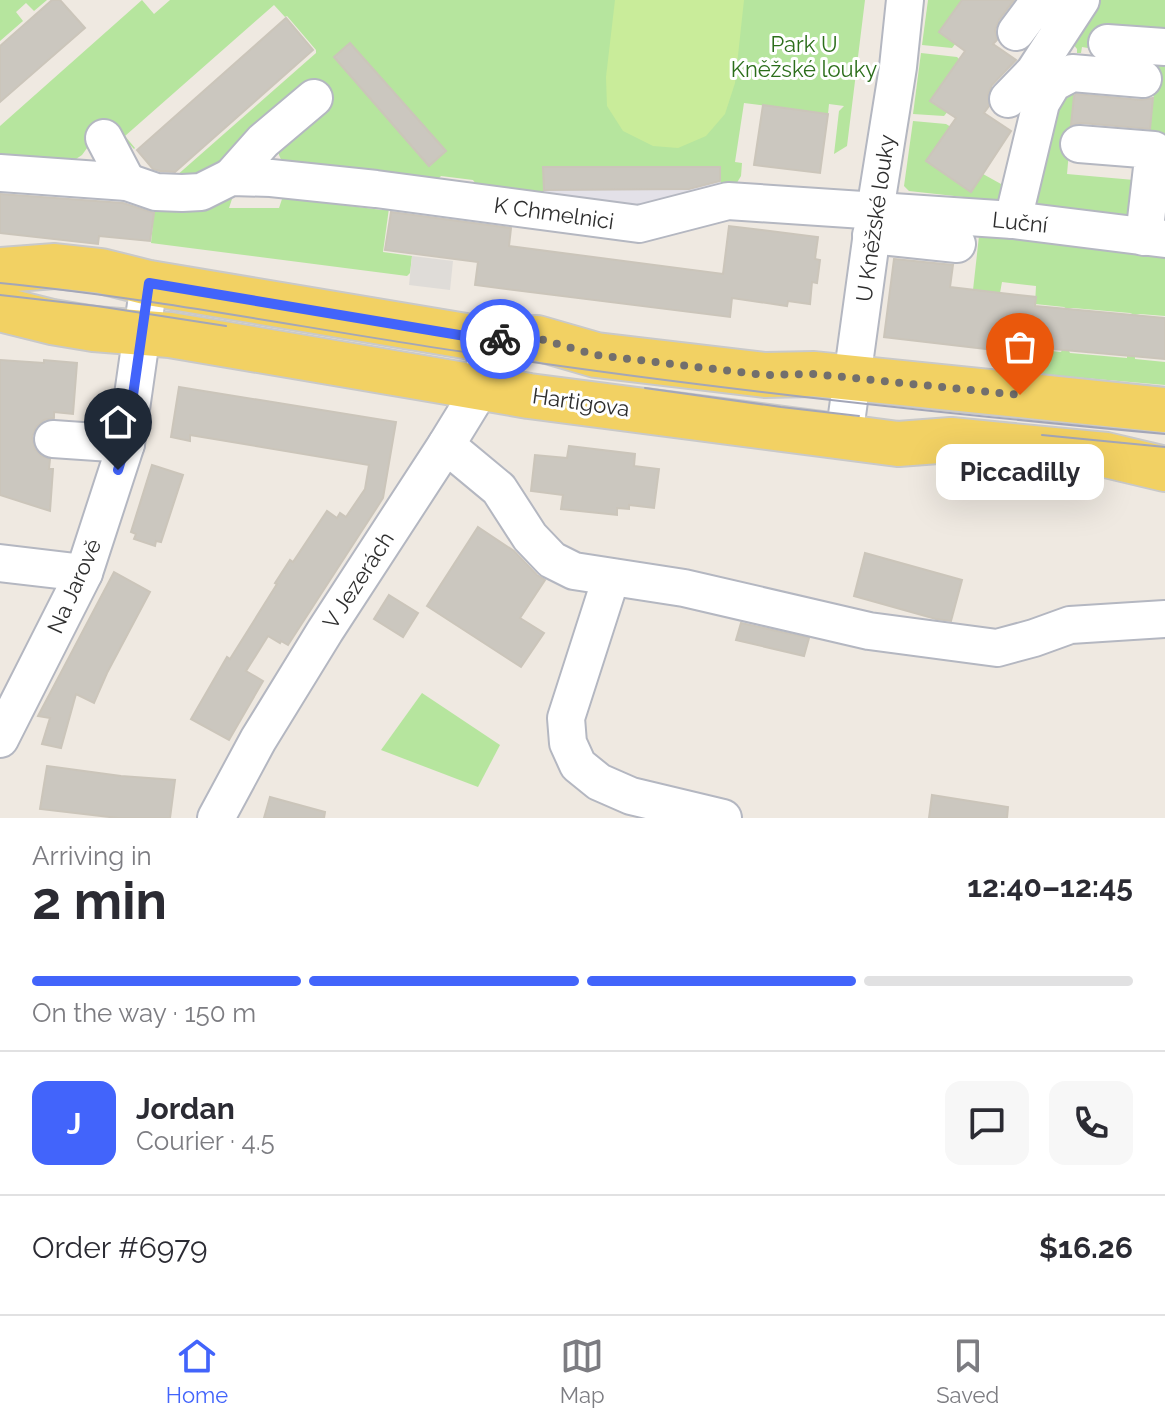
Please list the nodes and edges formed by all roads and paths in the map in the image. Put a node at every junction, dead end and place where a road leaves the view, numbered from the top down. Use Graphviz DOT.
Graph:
graph roads {
  1 [pos="905,0"];
  2 [pos="1075,8"];
  3 [pos="1016,32"];
  4 [pos="1107,43"];
  5 [pos="1165,47"];
  6 [pos="1143,79"];
  7 [pos="314,98"];
  8 [pos="1008,99"];
  9 [pos="104,138"];
  10 [pos="1079,144"];
  11 [pos="1029,148"];
  12 [pos="0,173"];
  13 [pos="231,177"];
  14 [pos="996,177"];
  15 [pos="127,182"];
  16 [pos="1013,220"];
  17 [pos="873,223"];
  18 [pos="1154,238"];
  19 [pos="957,244"];
  20 [pos="0,270"];
  21 [pos="149,283"];
  22 [pos="0,309"];
  23 [pos="141,332"];
  24 [pos="489,340"];
  25 [pos="852,378"];
  26 [pos="481,388"];
  27 [pos="1165,410"];
  28 [pos="844,437"];
  29 [pos="53,439"];
  30 [pos="126,444"];
  31 [pos="446,445"];
  32 [pos="1165,469"];
  33 [pos="0,563"];
  34 [pos="84,573"];
  35 [pos="611,578"];
  36 [pos="1165,619"];
  37 [pos="0,739"];
  38 [pos="731,812"];
  39 [pos="216,818"];
  1 -- 17 [label="street, U Kněžské louky"];
  2 -- 3 [label="street"];
  2 -- 8 [label="street"];
  4 -- 5 [label="street"];
  6 -- 11 [label="street"];
  7 -- 13 [label="street, K Chmelnici"];
  9 -- 15 [label="street"];
  10 -- 18 [label="street"];
  11 -- 14 [label="street"];
  11 -- 16 [label="street"];
  12 -- 15 [label="street, K Chmelnici"];
  13 -- 15 [label="street, K Chmelnici"];
  13 -- 17 [label="street, K Chmelnici"];
  16 -- 17 [label="street, Luční"];
  16 -- 18 [label="street, Luční"];
  17 -- 19 [label="street"];
  17 -- 25 [label="street, U Kněžské louky"];
  20 -- 21 [label="main road"];
  21 -- 23 [label="street, Na Jarově"];
  21 -- 24 [label="main road"];
  22 -- 23 [label="main road, Hartigova"];
  23 -- 26 [label="main road, Hartigova"];
  23 -- 30 [label="street, Na Jarově"];
  24 -- 25 [label="main road"];
  24 -- 26 [label="street, V Jezerách"];
  25 -- 27 [label="main road"];
  25 -- 28 [label="street, U Kněžské louky"];
  26 -- 28 [label="main road, Hartigova"];
  26 -- 31 [label="street, V Jezerách"];
  28 -- 32 [label="main road, Hartigova"];
  29 -- 30 [label="street"];
  30 -- 34 [label="street, Na Jarově"];
  31 -- 35 [label="street"];
  31 -- 39 [label="street, V Jezerách"];
  33 -- 34 [label="street"];
  34 -- 37 [label="street, Na Jarově"];
  35 -- 36 [label="street"];
  35 -- 38 [label="street"];
}
